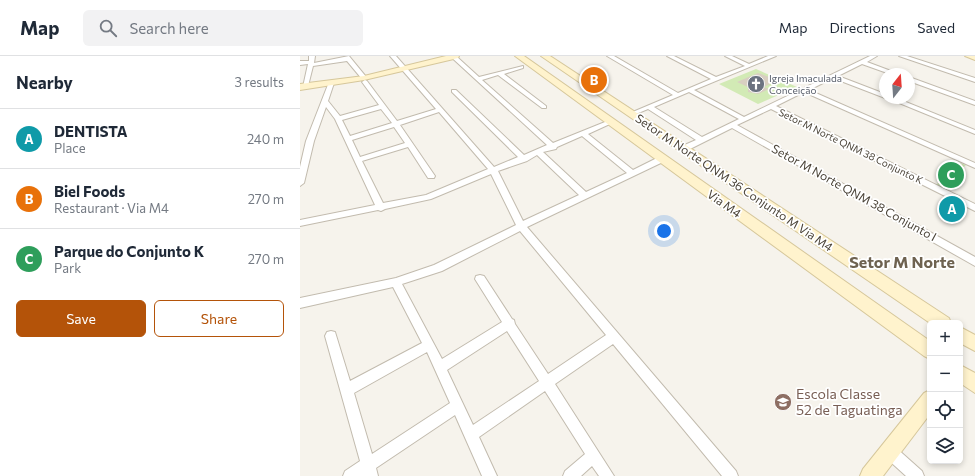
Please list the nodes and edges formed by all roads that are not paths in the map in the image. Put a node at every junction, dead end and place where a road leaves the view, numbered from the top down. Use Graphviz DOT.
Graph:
graph roads {
  1 [pos="393,56"];
  2 [pos="454,56"];
  3 [pos="545,56"];
  4 [pos="610,56"];
  5 [pos="670,56"];
  6 [pos="728,56"];
  7 [pos="755,56"];
  8 [pos="773,56"];
  9 [pos="874,56"];
  10 [pos="902,56"];
  11 [pos="969,56"];
  12 [pos="347,58"];
  13 [pos="975,58"];
  14 [pos="764,60"];
  15 [pos="312,61"];
  16 [pos="520,61"];
  17 [pos="862,62"];
  18 [pos="300,63"];
  19 [pos="750,66"];
  20 [pos="879,68"];
  21 [pos="405,69"];
  22 [pos="499,73"];
  23 [pos="833,76"];
  24 [pos="478,79"];
  25 [pos="716,79"];
  26 [pos="364,80"];
  27 [pos="975,80"];
  28 [pos="915,81"];
  29 [pos="331,83"];
  30 [pos="303,87"];
  31 [pos="689,90"];
  32 [pos="804,90"];
  33 [pos="454,91"];
  34 [pos="879,94"];
  35 [pos="678,95"];
  36 [pos="603,96"];
  37 [pos="576,97"];
  38 [pos="325,102"];
  39 [pos="975,103"];
  40 [pos="905,104"];
  41 [pos="383,106"];
  42 [pos="587,106"];
  43 [pos="770,106"];
  44 [pos="544,107"];
  45 [pos="649,107"];
  46 [pos="440,110"];
  47 [pos="631,114"];
  48 [pos="338,119"];
  49 [pos="743,119"];
  50 [pos="610,122"];
  51 [pos="396,124"];
  52 [pos="732,125"];
  53 [pos="975,132"];
  54 [pos="584,134"];
  55 [pos="348,139"];
  56 [pos="701,140"];
  57 [pos="409,144"];
  58 [pos="553,147"];
  59 [pos="683,149"];
  60 [pos="540,152"];
  61 [pos="524,159"];
  62 [pos="662,159"];
  63 [pos="359,160"];
  64 [pos="975,166"];
  65 [pos="494,171"];
  66 [pos="632,173"];
  67 [pos="431,176"];
  68 [pos="300,183"];
  69 [pos="585,196"];
  70 [pos="380,208"];
  71 [pos="975,208"];
  72 [pos="787,219"];
  73 [pos="300,223"];
  74 [pos="521,226"];
  75 [pos="761,230"];
  76 [pos="823,243"];
  77 [pos="795,254"];
  78 [pos="975,262"];
  79 [pos="480,278"];
  80 [pos="396,282"];
  81 [pos="300,303"];
  82 [pos="938,320"];
  83 [pos="510,324"];
  84 [pos="331,336"];
  85 [pos="614,336"];
  86 [pos="429,345"];
  87 [pos="927,349"];
  88 [pos="440,367"];
  89 [pos="963,375"];
  90 [pos="546,382"];
  91 [pos="975,384"];
  92 [pos="346,390"];
  93 [pos="927,403"];
  94 [pos="457,406"];
  95 [pos="471,435"];
  96 [pos="889,451"];
  97 [pos="594,456"];
  98 [pos="370,470"];
  99 [pos="350,476"];
  100 [pos="490,476"];
  101 [pos="570,476"];
  102 [pos="607,476"];
  103 [pos="731,476"];
  104 [pos="870,476"];
  105 [pos="917,476"];
  1 -- 21 [label="street"];
  2 -- 21 [label="main road"];
  2 -- 24 [label="street"];
  3 -- 36 [label="main road"];
  4 -- 35 [label="street"];
  5 -- 25 [label="street"];
  6 -- 19 [label="street"];
  7 -- 14 [label="street"];
  8 -- 14 [label="street"];
  9 -- 17 [label="street"];
  10 -- 27 [label="street"];
  11 -- 13 [label="main road"];
  12 -- 15 [label="street"];
  12 -- 26 [label="street"];
  14 -- 19 [label="street"];
  15 -- 18 [label="street"];
  15 -- 30 [label="street"];
  16 -- 22 [label="street"];
  16 -- 37 [label="main road, Via M4"];
  17 -- 20 [label="street"];
  17 -- 23 [label="street"];
  19 -- 25 [label="street"];
  21 -- 26 [label="main road"];
  21 -- 46 [label="street"];
  22 -- 24 [label="street"];
  22 -- 44 [label="street"];
  23 -- 32 [label="street"];
  23 -- 34 [label="street"];
  24 -- 58 [label="street"];
  25 -- 31 [label="street"];
  26 -- 29 [label="main road"];
  26 -- 41 [label="street"];
  28 -- 39 [label="street"];
  29 -- 30 [label="main road"];
  29 -- 38 [label="street"];
  31 -- 35 [label="street"];
  31 -- 49 [label="street"];
  32 -- 43 [label="street"];
  32 -- 64 [label="street"];
  33 -- 61 [label="street"];
  35 -- 45 [label="street"];
  36 -- 37 [label="main road"];
  36 -- 42 [label="main road"];
  36 -- 47 [label="main road, Setor M Norte QNM 36 Conjunto M Via M4"];
  37 -- 42 [label="main road, Via M4"];
  38 -- 48 [label="street"];
  38 -- 68 [label="street"];
  40 -- 53 [label="street"];
  41 -- 48 [label="street"];
  41 -- 51 [label="street"];
  42 -- 50 [label="main road, Via M4"];
  43 -- 49 [label="street"];
  43 -- 71 [label="street, Setor M Norte QNM 38 Conjunto K"];
  45 -- 47 [label="street"];
  45 -- 56 [label="street"];
  46 -- 51 [label="street"];
  46 -- 65 [label="street"];
  47 -- 59 [label="main road, Setor M Norte QNM 36 Conjunto M Via M4"];
  48 -- 55 [label="street"];
  49 -- 52 [label="street"];
  50 -- 54 [label="street"];
  50 -- 62 [label="main road, Via M4"];
  51 -- 55 [label="street"];
  51 -- 57 [label="street"];
  52 -- 56 [label="street"];
  52 -- 78 [label="street, Setor M Norte QNM 38 Conjunto I"];
  54 -- 58 [label="street"];
  54 -- 66 [label="street"];
  55 -- 63 [label="street"];
  56 -- 59 [label="street"];
  57 -- 63 [label="street"];
  57 -- 67 [label="street"];
  58 -- 60 [label="street"];
  59 -- 72 [label="main road, Setor M Norte QNM 36 Conjunto M Via M4"];
  60 -- 61 [label="street"];
  60 -- 69 [label="street"];
  61 -- 65 [label="street"];
  62 -- 66 [label="street"];
  62 -- 75 [label="main road, Via M4"];
  63 -- 70 [label="street"];
  65 -- 70 [label="street"];
  65 -- 74 [label="street"];
  66 -- 69 [label="street"];
  69 -- 74 [label="street"];
  70 -- 73 [label="street"];
  72 -- 75 [label="main road"];
  72 -- 76 [label="main road, Setor M Norte QNM 36 Conjunto M Via M4"];
  74 -- 80 [label="street"];
  74 -- 85 [label="street"];
  75 -- 77 [label="main road, Via M4"];
  76 -- 77 [label="main road"];
  76 -- 82 [label="main road, Setor M Norte QNM 36 Conjunto M Via M4"];
  77 -- 87 [label="main road, Via M4"];
  79 -- 83 [label="street"];
  80 -- 81 [label="street"];
  80 -- 86 [label="street"];
  83 -- 88 [label="street"];
  83 -- 90 [label="street"];
  84 -- 92 [label="street"];
  85 -- 90 [label="street"];
  85 -- 103 [label="street"];
  86 -- 88 [label="street"];
  86 -- 92 [label="street"];
  88 -- 94 [label="street"];
  89 -- 91 [label="main road"];
  90 -- 95 [label="street"];
  90 -- 97 [label="street"];
  92 -- 98 [label="street"];
  93 -- 96 [label="main road"];
  94 -- 95 [label="street"];
  94 -- 98 [label="street"];
  95 -- 100 [label="street"];
  96 -- 104 [label="main road"];
  96 -- 105 [label="street"];
  97 -- 101 [label="street"];
  97 -- 102 [label="street"];
  98 -- 99 [label="street"];
}
